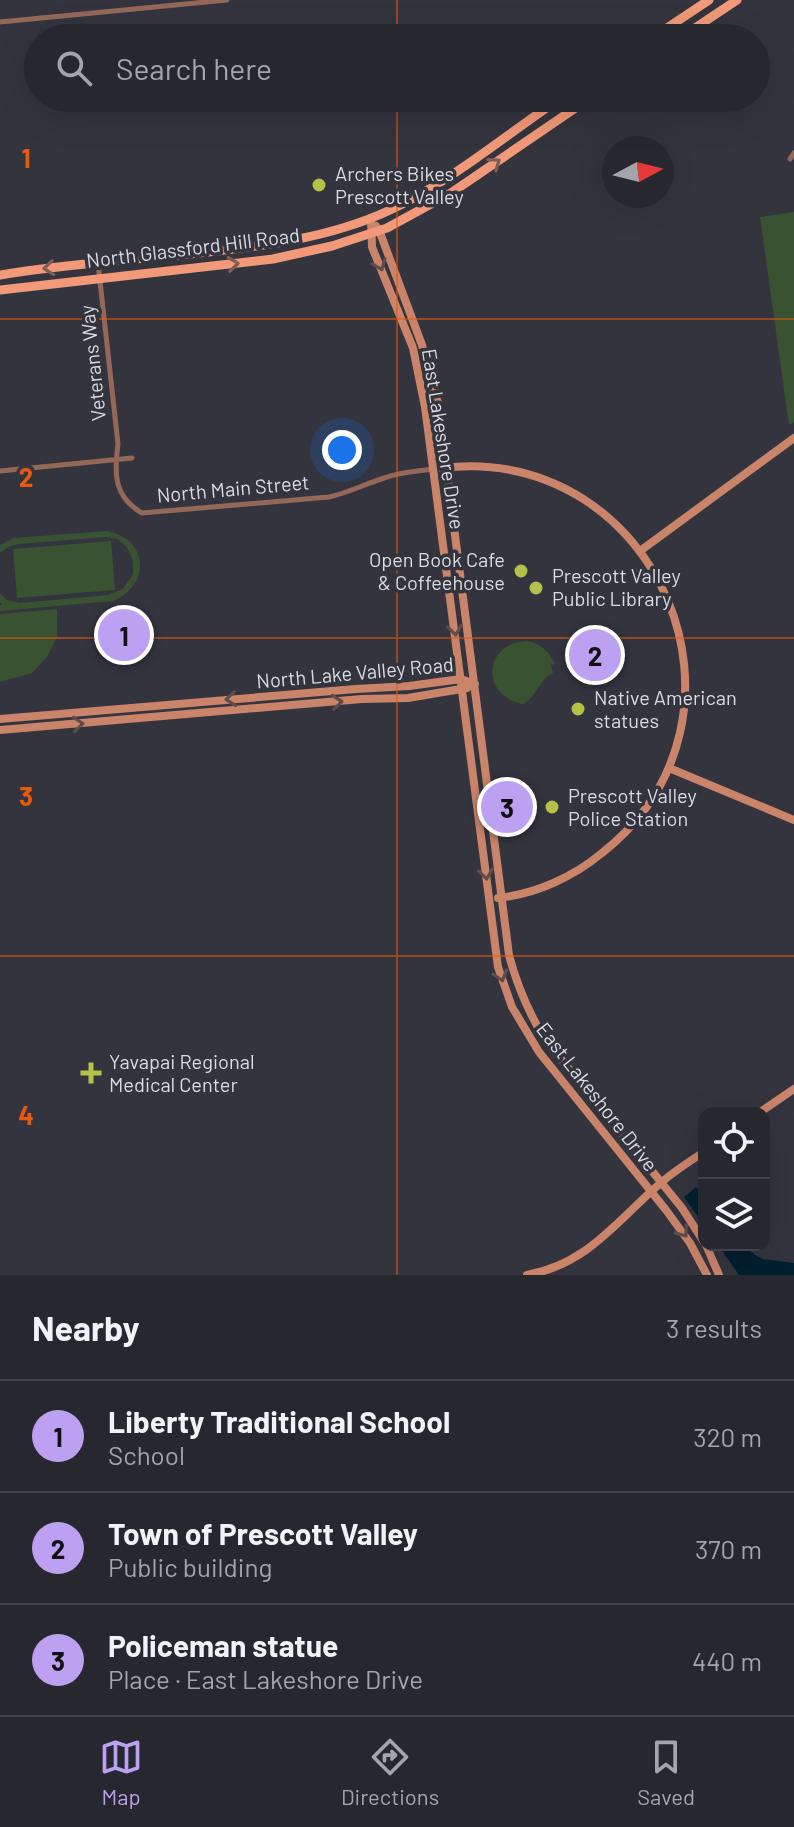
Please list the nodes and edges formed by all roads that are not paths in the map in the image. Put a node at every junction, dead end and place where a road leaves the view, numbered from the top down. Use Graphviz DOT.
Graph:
graph roads {
  1 [pos="227,0"];
  2 [pos="709,0"];
  3 [pos="737,0"];
  4 [pos="0,22"];
  5 [pos="673,24"];
  6 [pos="701,24"];
  7 [pos="541,112"];
  8 [pos="570,112"];
  9 [pos="371,218"];
  10 [pos="375,232"];
  11 [pos="98,263"];
  12 [pos="0,275"];
  13 [pos="100,278"];
  14 [pos="0,290"];
  15 [pos="418,347"];
  16 [pos="794,438"];
  17 [pos="132,458"];
  18 [pos="116,460"];
  19 [pos="446,467"];
  20 [pos="434,469"];
  21 [pos="0,471"];
  22 [pos="640,551"];
  23 [pos="461,679"];
  24 [pos="475,684"];
  25 [pos="462,690"];
  26 [pos="0,719"];
  27 [pos="0,730"];
  28 [pos="669,768"];
  29 [pos="794,820"];
  30 [pos="502,897"];
  31 [pos="489,899"];
  32 [pos="553,1050"];
  33 [pos="543,1057"];
  34 [pos="794,1089"];
  35 [pos="768,1107"];
  36 [pos="698,1156"];
  37 [pos="661,1183"];
  38 [pos="652,1192"];
  39 [pos="698,1232"];
  40 [pos="708,1251"];
  41 [pos="527,1275"];
  42 [pos="707,1275"];
  43 [pos="719,1275"];
  1 -- 4 [label="street"];
  2 -- 5 [label="main road"];
  3 -- 6 [label="main road"];
  7 -- 9 [label="main road, North Glassford Hill Road"];
  10 -- 8 [label="main road, North Glassford Hill Road, one-way"];
  9 -- 10 [label="street, East Lakeshore Drive"];
  9 -- 11 [label="main road, North Glassford Hill Road"];
  13 -- 10 [label="main road, North Glassford Hill Road, one-way"];
  10 -- 15 [label="street, East Lakeshore Drive"];
  11 -- 12 [label="main road, North Glassford Hill Road, one-way"];
  11 -- 13 [label="street, Veterans Way"];
  13 -- 14 [label="main road, North Glassford Hill Road"];
  13 -- 18 [label="street, Veterans Way"];
  15 -- 19 [label="street, East Lakeshore Drive"];
  15 -- 20 [label="street, East Lakeshore Drive"];
  16 -- 22 [label="street"];
  17 -- 18 [label="street"];
  18 -- 20 [label="street, North Main Street"];
  18 -- 21 [label="street"];
  19 -- 20 [label="street"];
  19 -- 22 [label="street"];
  19 -- 24 [label="street, East Lakeshore Drive"];
  20 -- 23 [label="street, East Lakeshore Drive, one-way"];
  22 -- 28 [label="street"];
  23 -- 24 [label="street, North Lake Valley Road"];
  23 -- 25 [label="street, East Lakeshore Drive"];
  23 -- 26 [label="street, North Lake Valley Road, one-way"];
  24 -- 25 [label="street, North Lake Valley Road"];
  24 -- 30 [label="street, East Lakeshore Drive"];
  27 -- 25 [label="street, North Lake Valley Road, one-way"];
  25 -- 31 [label="street, East Lakeshore Drive, one-way"];
  28 -- 29 [label="street"];
  28 -- 30 [label="street"];
  30 -- 31 [label="street"];
  30 -- 32 [label="street, East Lakeshore Drive"];
  31 -- 33 [label="street, East Lakeshore Drive, one-way"];
  32 -- 33 [label="street"];
  32 -- 37 [label="street, East Lakeshore Drive"];
  33 -- 38 [label="street, East Lakeshore Drive"];
  34 -- 35 [label="street"];
  36 -- 37 [label="street"];
  37 -- 38 [label="street"];
  37 -- 39 [label="street, East Lakeshore Drive"];
  38 -- 41 [label="street"];
  38 -- 42 [label="street, East Lakeshore Drive, one-way"];
  40 -- 43 [label="street, East Lakeshore Drive"];
}
